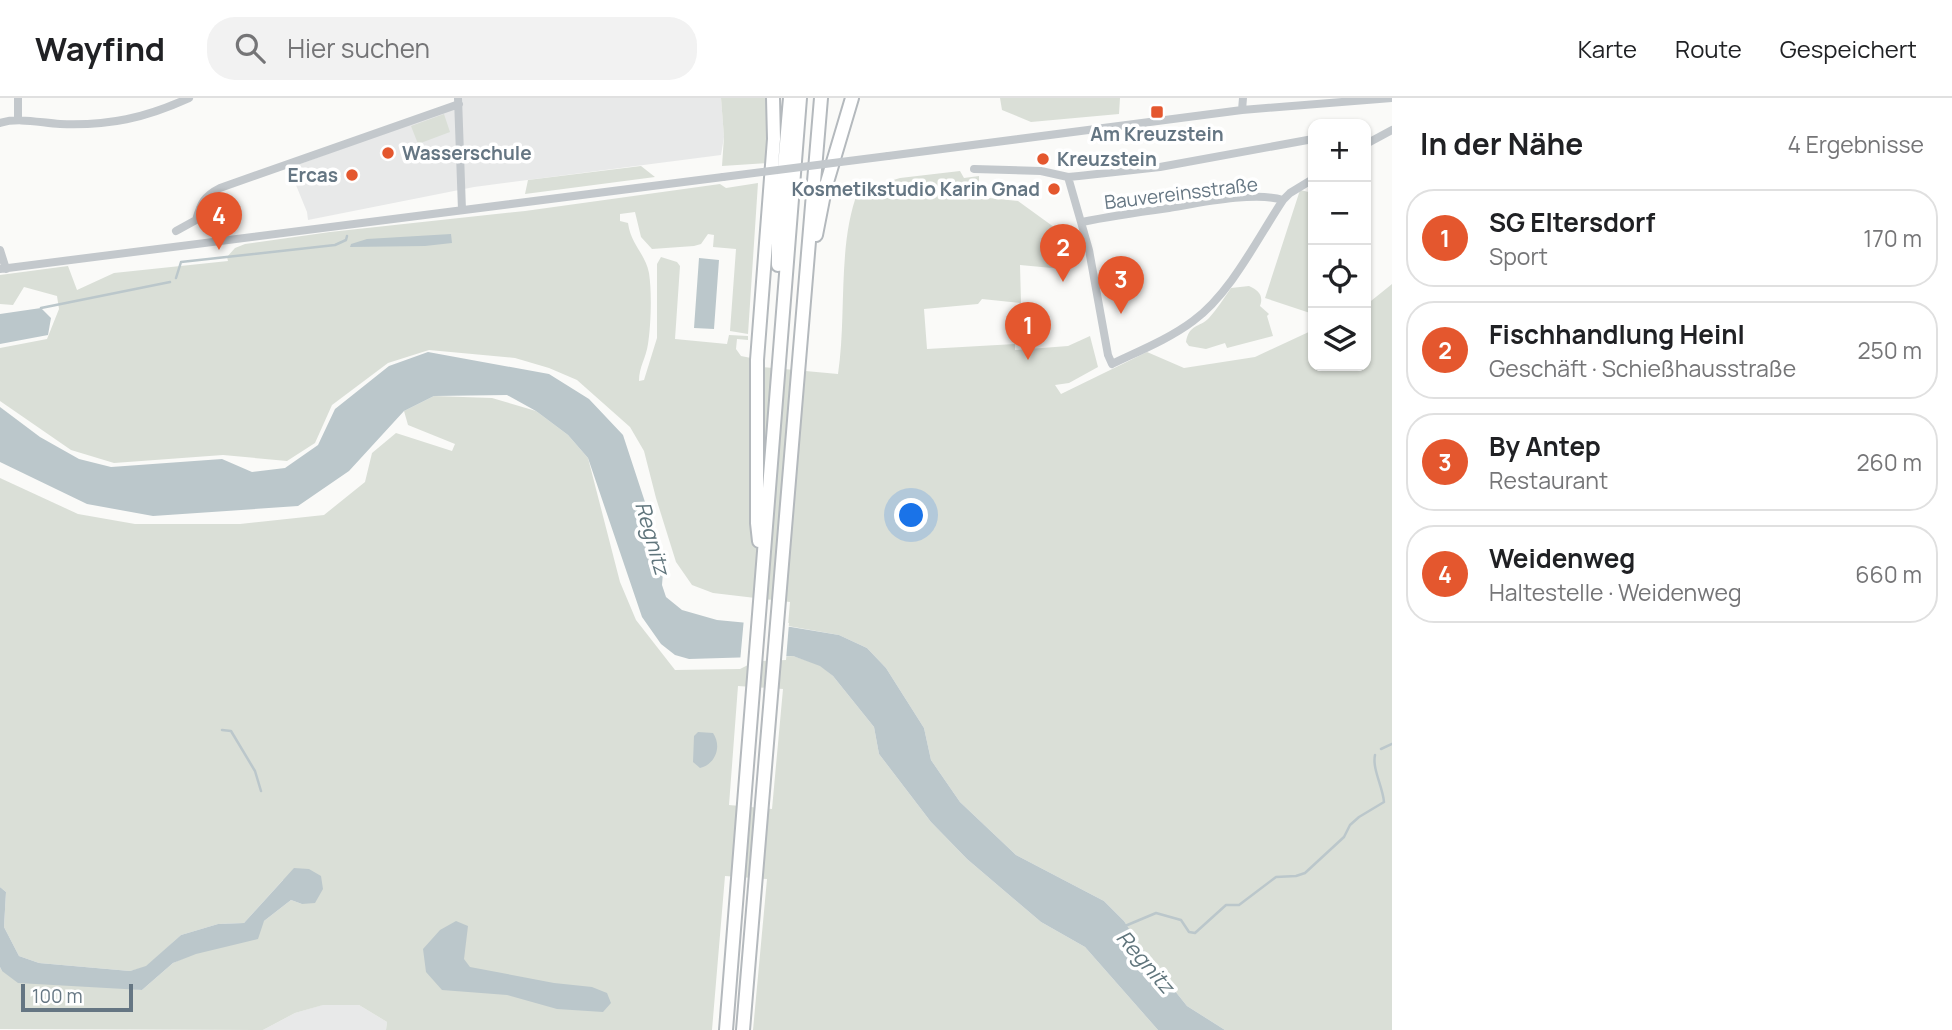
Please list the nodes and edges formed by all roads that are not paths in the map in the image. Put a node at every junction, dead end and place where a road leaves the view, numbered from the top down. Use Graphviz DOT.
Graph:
graph roads {
  1 [pos="18,98"];
  2 [pos="189,98"];
  3 [pos="774,98"];
  4 [pos="790,98"];
  5 [pos="800,98"];
  6 [pos="821,98"];
  7 [pos="853,98"];
  8 [pos="1243,98"];
  9 [pos="1392,98"];
  10 [pos="459,101"];
  11 [pos="1308,101"];
  12 [pos="1242,110"];
  13 [pos="18,120"];
  14 [pos="0,123"];
  15 [pos="1392,130"];
  16 [pos="1308,140"];
  17 [pos="1371,140"];
  18 [pos="974,169"];
  19 [pos="1068,177"];
  20 [pos="1309,182"];
  21 [pos="1283,200"];
  22 [pos="462,210"];
  23 [pos="1082,222"];
  24 [pos="176,231"];
  25 [pos="0,250"];
  26 [pos="3,269"];
  27 [pos="800,339"];
  28 [pos="777,343"];
  29 [pos="766,433"];
  30 [pos="762,577"];
  31 [pos="726,1030"];
  32 [pos="743,1030"];
  1 -- 13 [label="street"];
  2 -- 13 [label="street"];
  3 -- 29 [label="highway"];
  4 -- 28 [label="highway"];
  5 -- 28 [label="highway"];
  6 -- 27 [label="highway"];
  7 -- 27 [label="highway"];
  8 -- 12 [label="street"];
  9 -- 11 [label="street"];
  10 -- 22 [label="street"];
  10 -- 24 [label="street"];
  11 -- 12 [label="street"];
  12 -- 22 [label="street, bridge"];
  13 -- 14 [label="street"];
  15 -- 17 [label="street"];
  16 -- 19 [label="street"];
  18 -- 19 [label="street"];
  19 -- 23 [label="street"];
  20 -- 21 [label="street"];
  21 -- 23 [label="street, Bauvereinsstraße"];
  21 -- 23 [label="street"];
  22 -- 26 [label="street"];
  25 -- 26 [label="street"];
  27 -- 32 [label="highway"];
  28 -- 29 [label="highway"];
  29 -- 30 [label="highway"];
  29 -- 30 [label="highway"];
  30 -- 31 [label="highway"];
}
